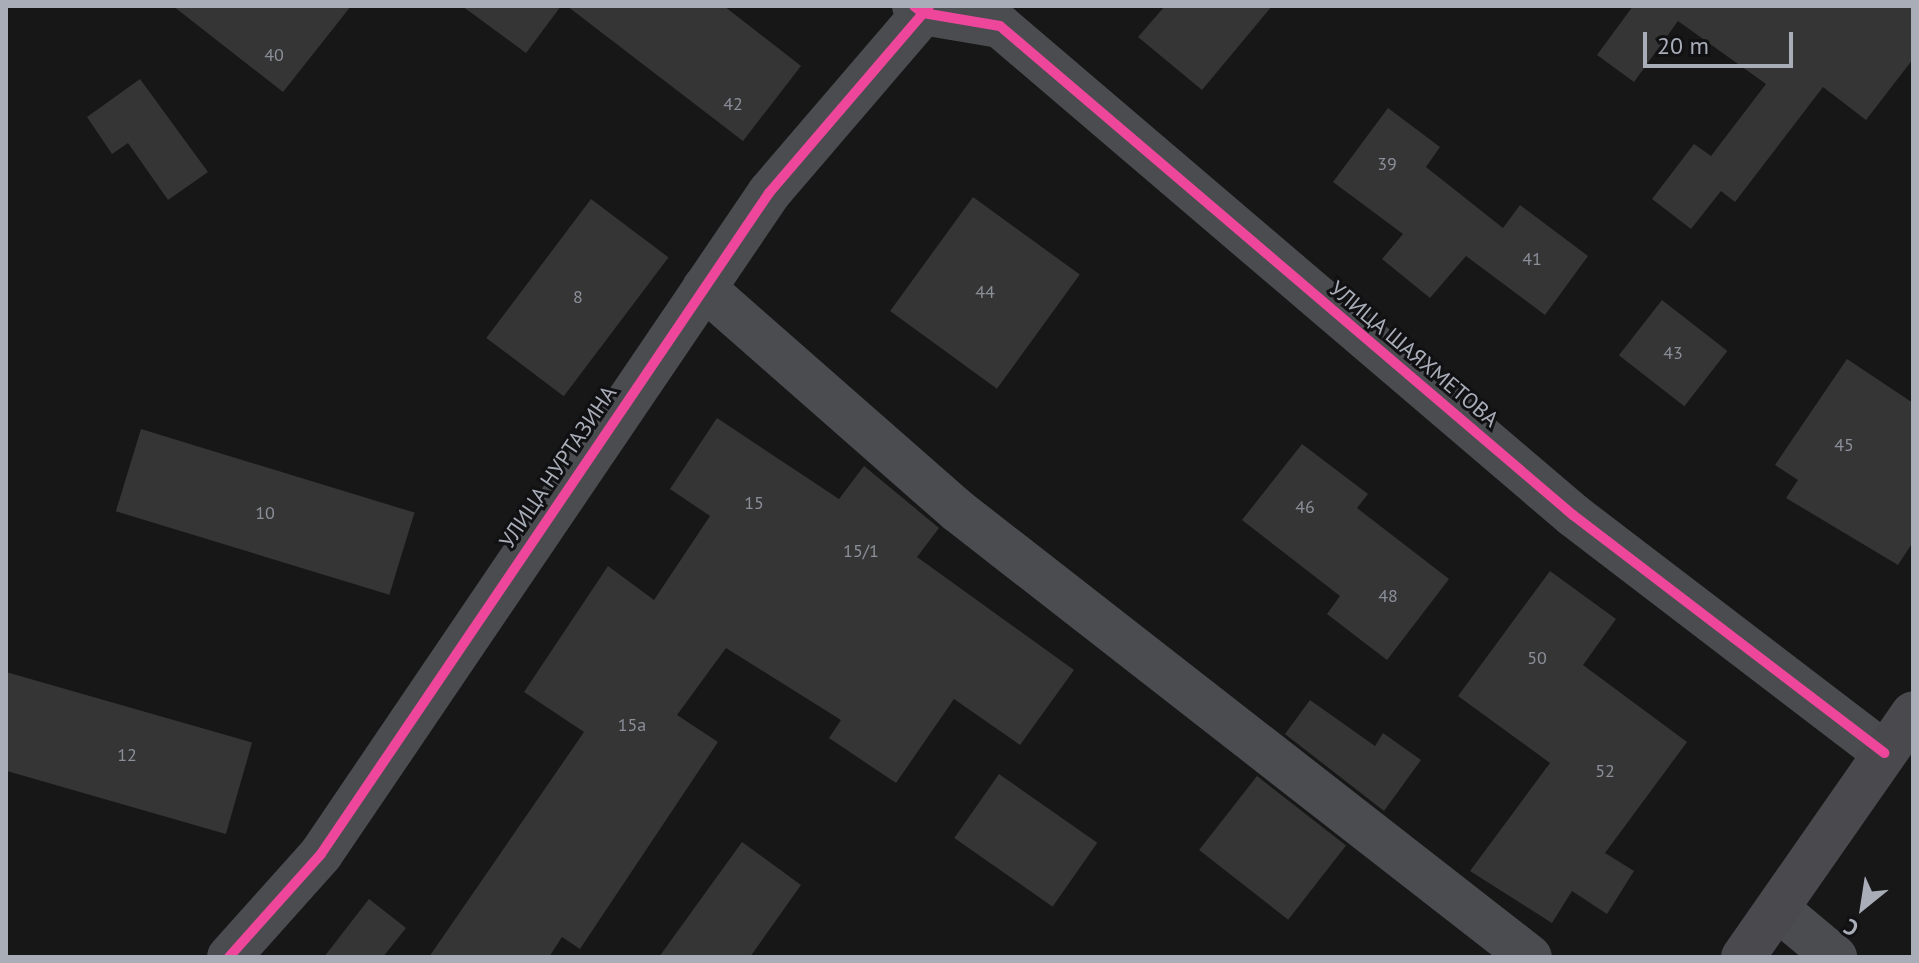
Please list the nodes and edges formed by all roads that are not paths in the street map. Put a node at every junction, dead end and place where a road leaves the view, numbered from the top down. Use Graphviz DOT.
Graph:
graph roads {
  1 [pos="922,8"];
  2 [pos="704,288"];
  3 [pos="1913,713"];
  4 [pos="1884,753"];
  5 [pos="1780,911"];
  6 [pos="229,957"];
  7 [pos="1530,957"];
  8 [pos="1743,957"];
  9 [pos="1835,957"];
  1 -- 2 [label="street, УЛИЦА НУРТАЗИНА"];
  1 -- 4 [label="street, УЛИЦА ШАЯХМЕТОВА"];
  2 -- 6 [label="street, УЛИЦА НУРТАЗИНА"];
  2 -- 7 [label="street"];
  3 -- 4 [label="main road"];
  4 -- 5 [label="main road"];
  5 -- 8 [label="main road"];
  5 -- 9 [label="street"];
}
